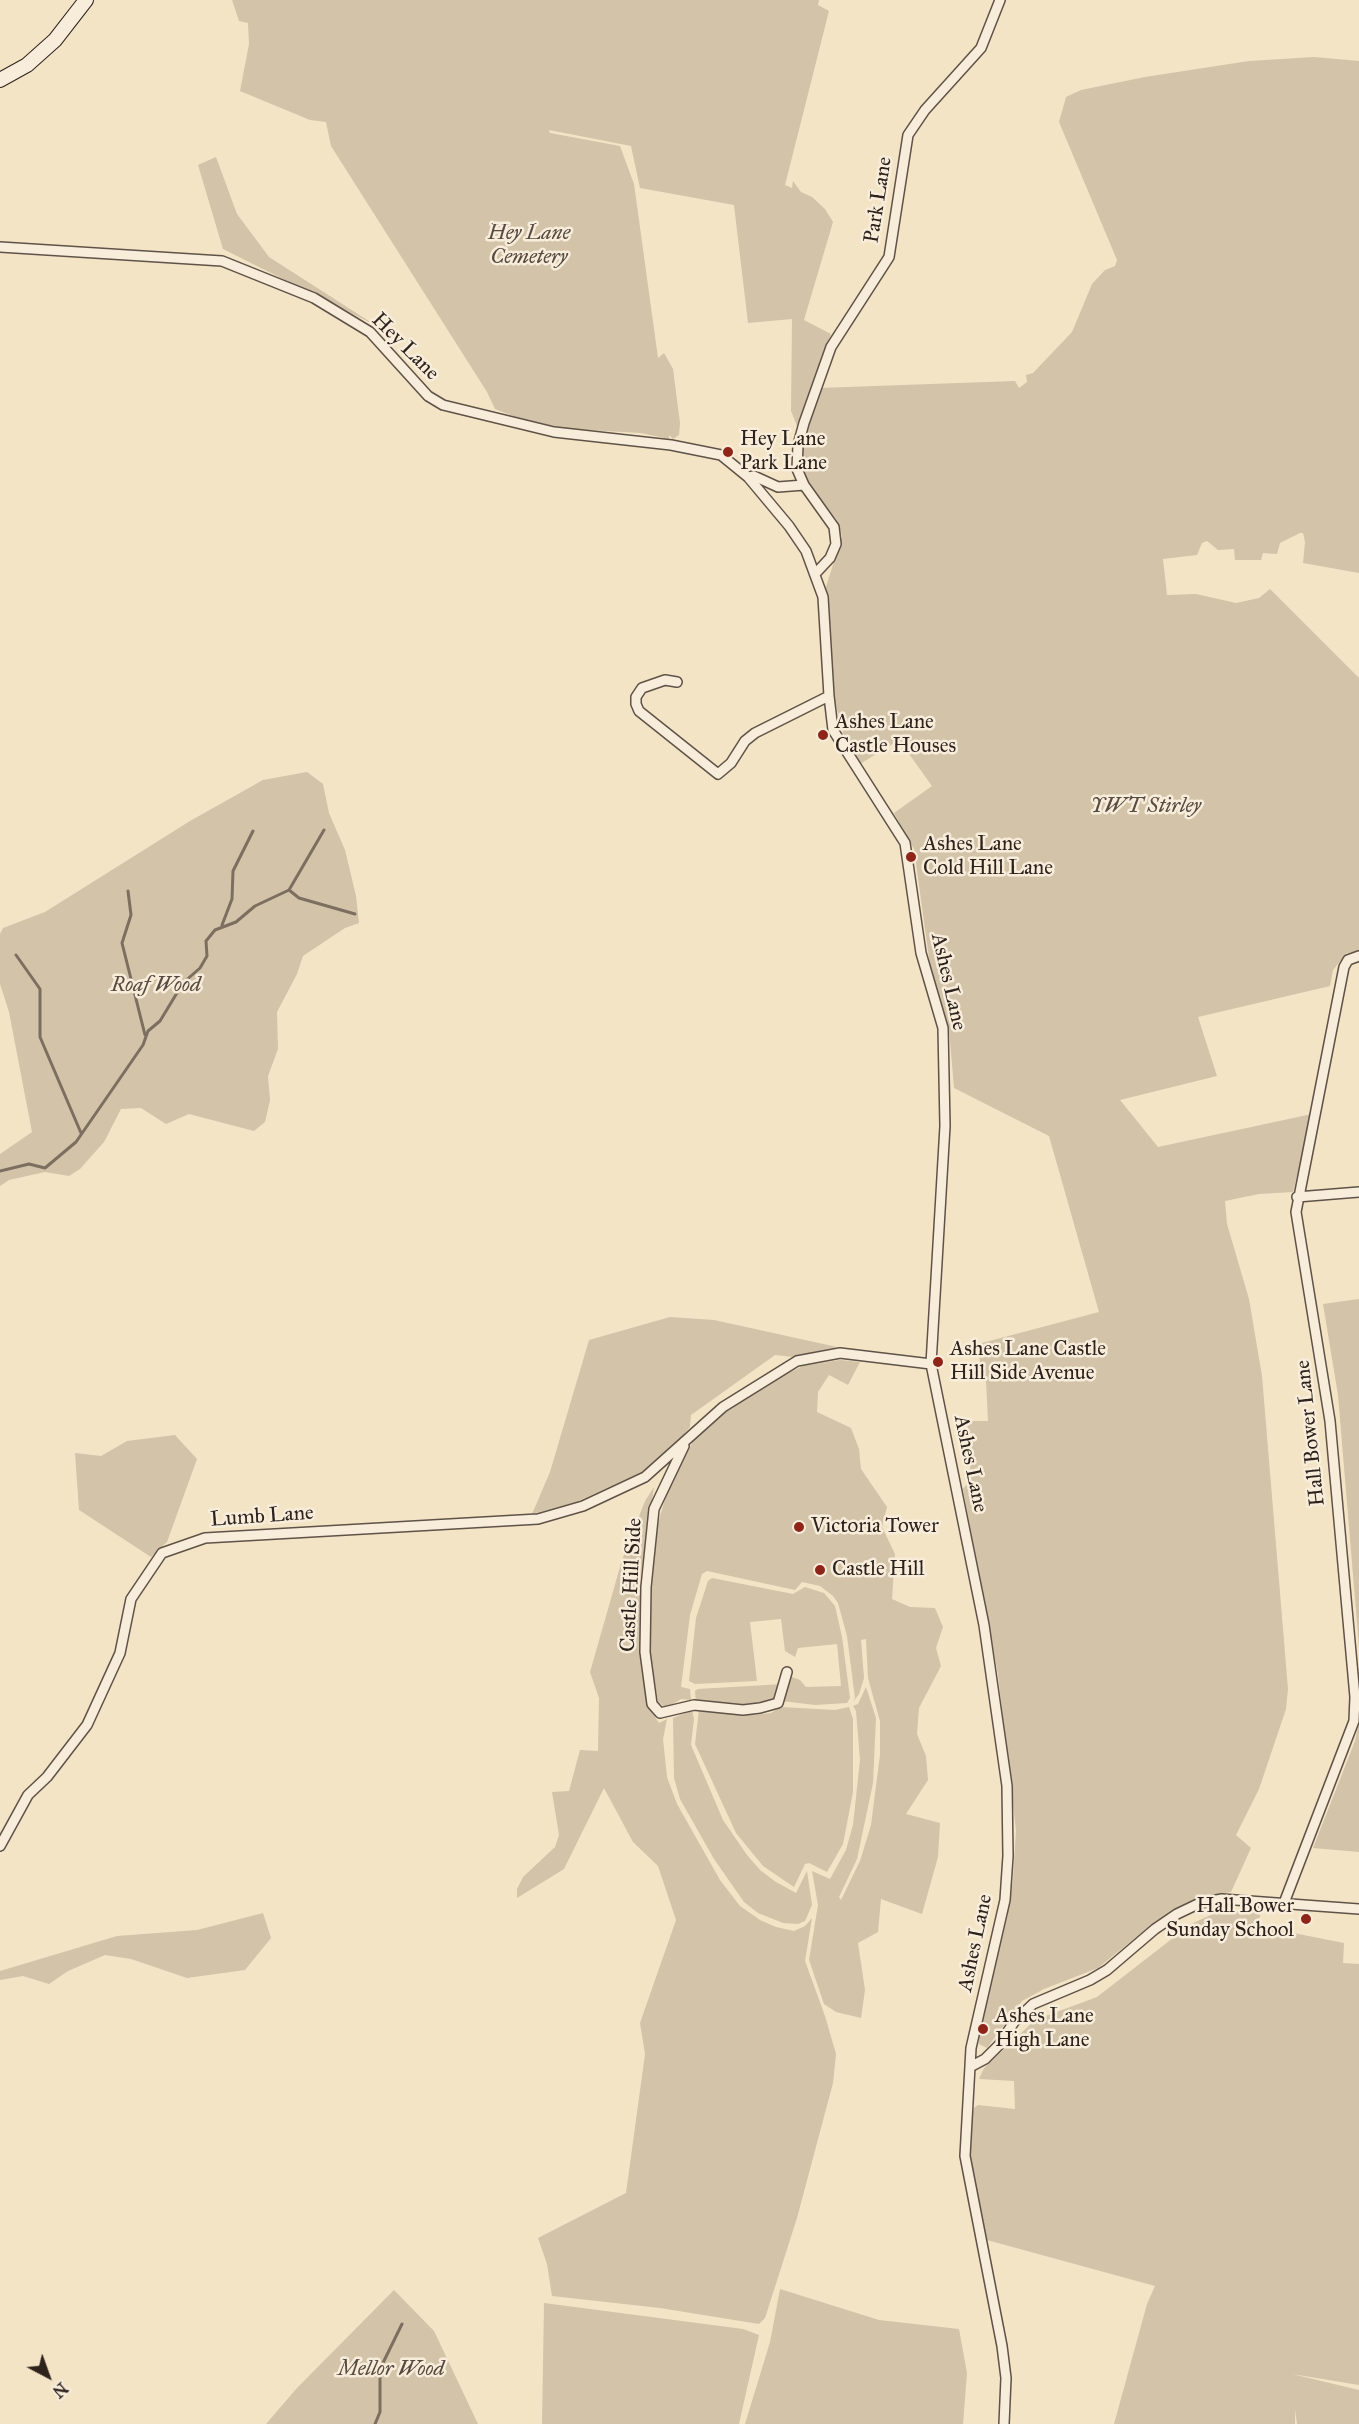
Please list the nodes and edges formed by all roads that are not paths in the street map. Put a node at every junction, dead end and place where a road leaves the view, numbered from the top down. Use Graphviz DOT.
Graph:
graph roads {
  1 [pos="86,0"];
  2 [pos="1000,0"];
  3 [pos="0,80"];
  4 [pos="0,248"];
  5 [pos="748,477"];
  6 [pos="804,485"];
  7 [pos="815,574"];
  8 [pos="677,682"];
  9 [pos="829,696"];
  10 [pos="1356,957"];
  11 [pos="1359,1192"];
  12 [pos="1297,1197"];
  13 [pos="931,1364"];
  14 [pos="685,1441"];
  15 [pos="787,1671"];
  16 [pos="0,1846"];
  17 [pos="1284,1903"];
  18 [pos="1359,1909"];
  19 [pos="970,2067"];
  20 [pos="1004,2424"];
  1 -- 3 [label="street"];
  2 -- 6 [label="street, Park Lane"];
  4 -- 5 [label="street, Hey Lane"];
  5 -- 6 [label="street"];
  5 -- 7 [label="street, Ashes Lane"];
  6 -- 7 [label="street, Park Lane"];
  7 -- 9 [label="street, Ashes Lane"];
  8 -- 9 [label="street"];
  9 -- 13 [label="street, Ashes Lane"];
  10 -- 12 [label="street, Hall Bower Lane"];
  11 -- 12 [label="street"];
  12 -- 17 [label="street, Hall Bower Lane"];
  13 -- 14 [label="street, Castle Hill Side"];
  13 -- 19 [label="street, Ashes Lane"];
  14 -- 15 [label="street, Castle Hill Side"];
  14 -- 16 [label="street, Lumb Lane"];
  17 -- 18 [label="street"];
  17 -- 19 [label="street"];
  19 -- 20 [label="street, Ashes Lane"];
}
